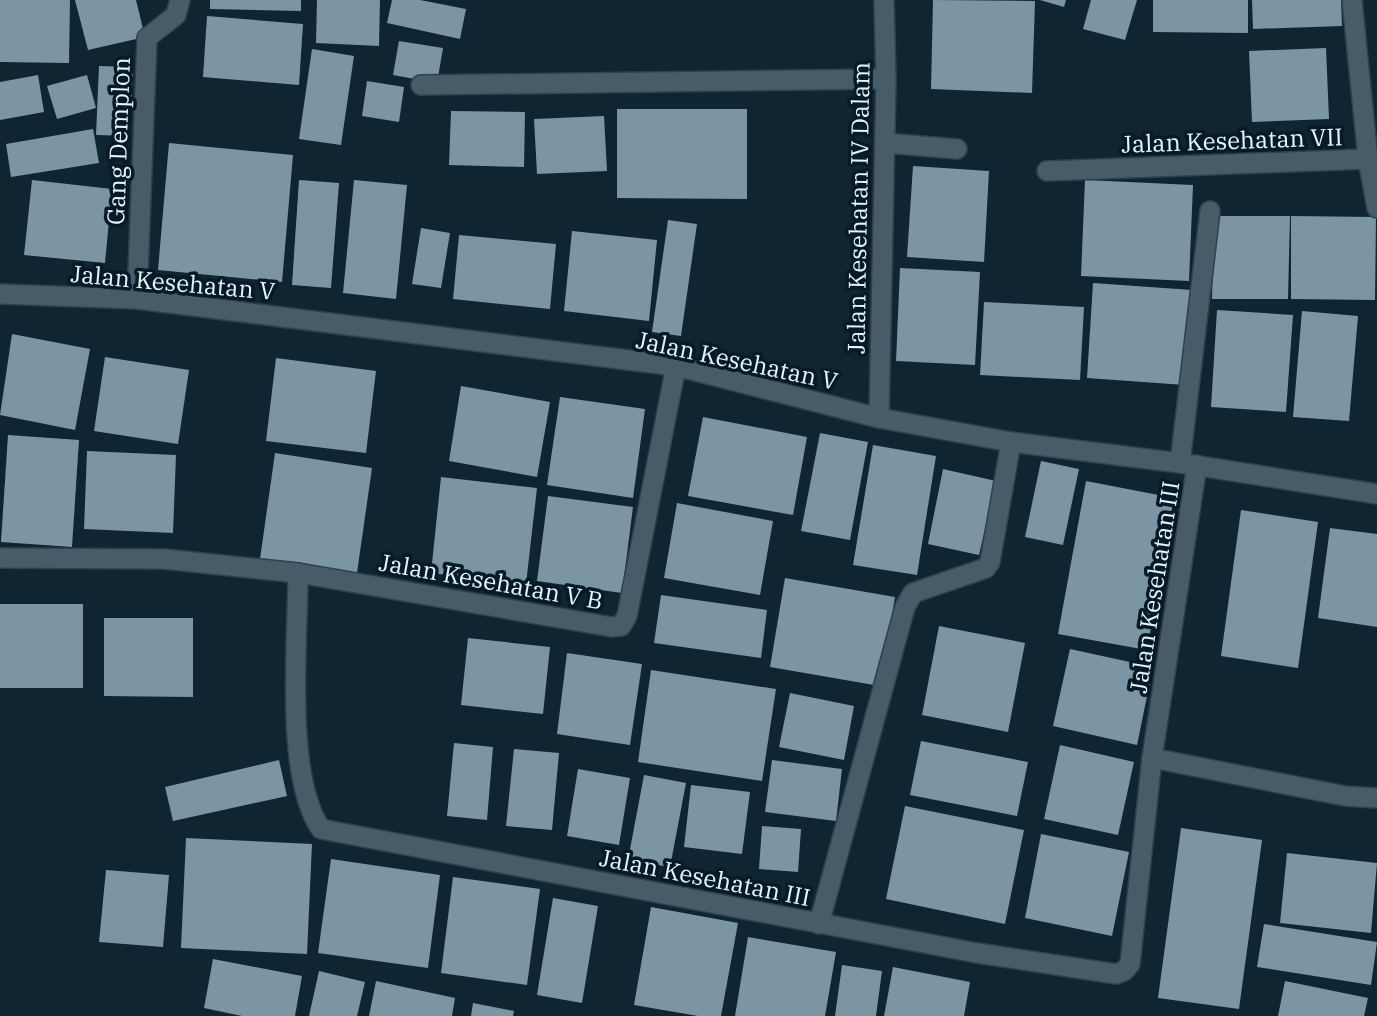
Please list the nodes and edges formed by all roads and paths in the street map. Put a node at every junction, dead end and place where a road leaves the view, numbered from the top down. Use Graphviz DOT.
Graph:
graph roads {
  1 [pos="180,0"];
  2 [pos="884,0"];
  3 [pos="1352,0"];
  4 [pos="886,79"];
  5 [pos="421,85"];
  6 [pos="885,143"];
  7 [pos="957,149"];
  8 [pos="1368,159"];
  9 [pos="1047,171"];
  10 [pos="1377,208"];
  11 [pos="1210,211"];
  12 [pos="0,294"];
  13 [pos="137,299"];
  14 [pos="676,366"];
  15 [pos="880,418"];
  16 [pos="1011,442"];
  17 [pos="1188,464"];
  18 [pos="1377,494"];
  19 [pos="0,558"];
  20 [pos="298,573"];
  21 [pos="1152,758"];
  22 [pos="1377,798"];
  23 [pos="819,924"];
  1 -- 13 [label="street, Gang Demplon"];
  2 -- 4 [label="street, Jalan Kesehatan IV Dalam"];
  3 -- 8 [label="street"];
  4 -- 5 [label="street"];
  4 -- 6 [label="street, Jalan Kesehatan IV Dalam"];
  6 -- 7 [label="street"];
  6 -- 15 [label="street, Jalan Kesehatan IV Dalam"];
  8 -- 9 [label="street, Jalan Kesehatan VII"];
  8 -- 10 [label="street, Jalan Kesehatan VII"];
  11 -- 17 [label="street, Jalan Kesehatan III"];
  12 -- 13 [label="street, Jalan Kesehatan V"];
  13 -- 14 [label="street, Jalan Kesehatan V"];
  14 -- 15 [label="street, Jalan Kesehatan V"];
  14 -- 20 [label="street, Jalan Kesehatan V B"];
  15 -- 16 [label="street, Jalan Kesehatan V"];
  16 -- 17 [label="street, Jalan Kesehatan V"];
  16 -- 23 [label="street"];
  17 -- 18 [label="street, Jalan Kesehatan V"];
  17 -- 21 [label="street, Jalan Kesehatan III"];
  19 -- 20 [label="street"];
  20 -- 23 [label="street, Jalan Kesehatan III"];
  21 -- 22 [label="street"];
  21 -- 23 [label="street, Jalan Kesehatan III"];
}
